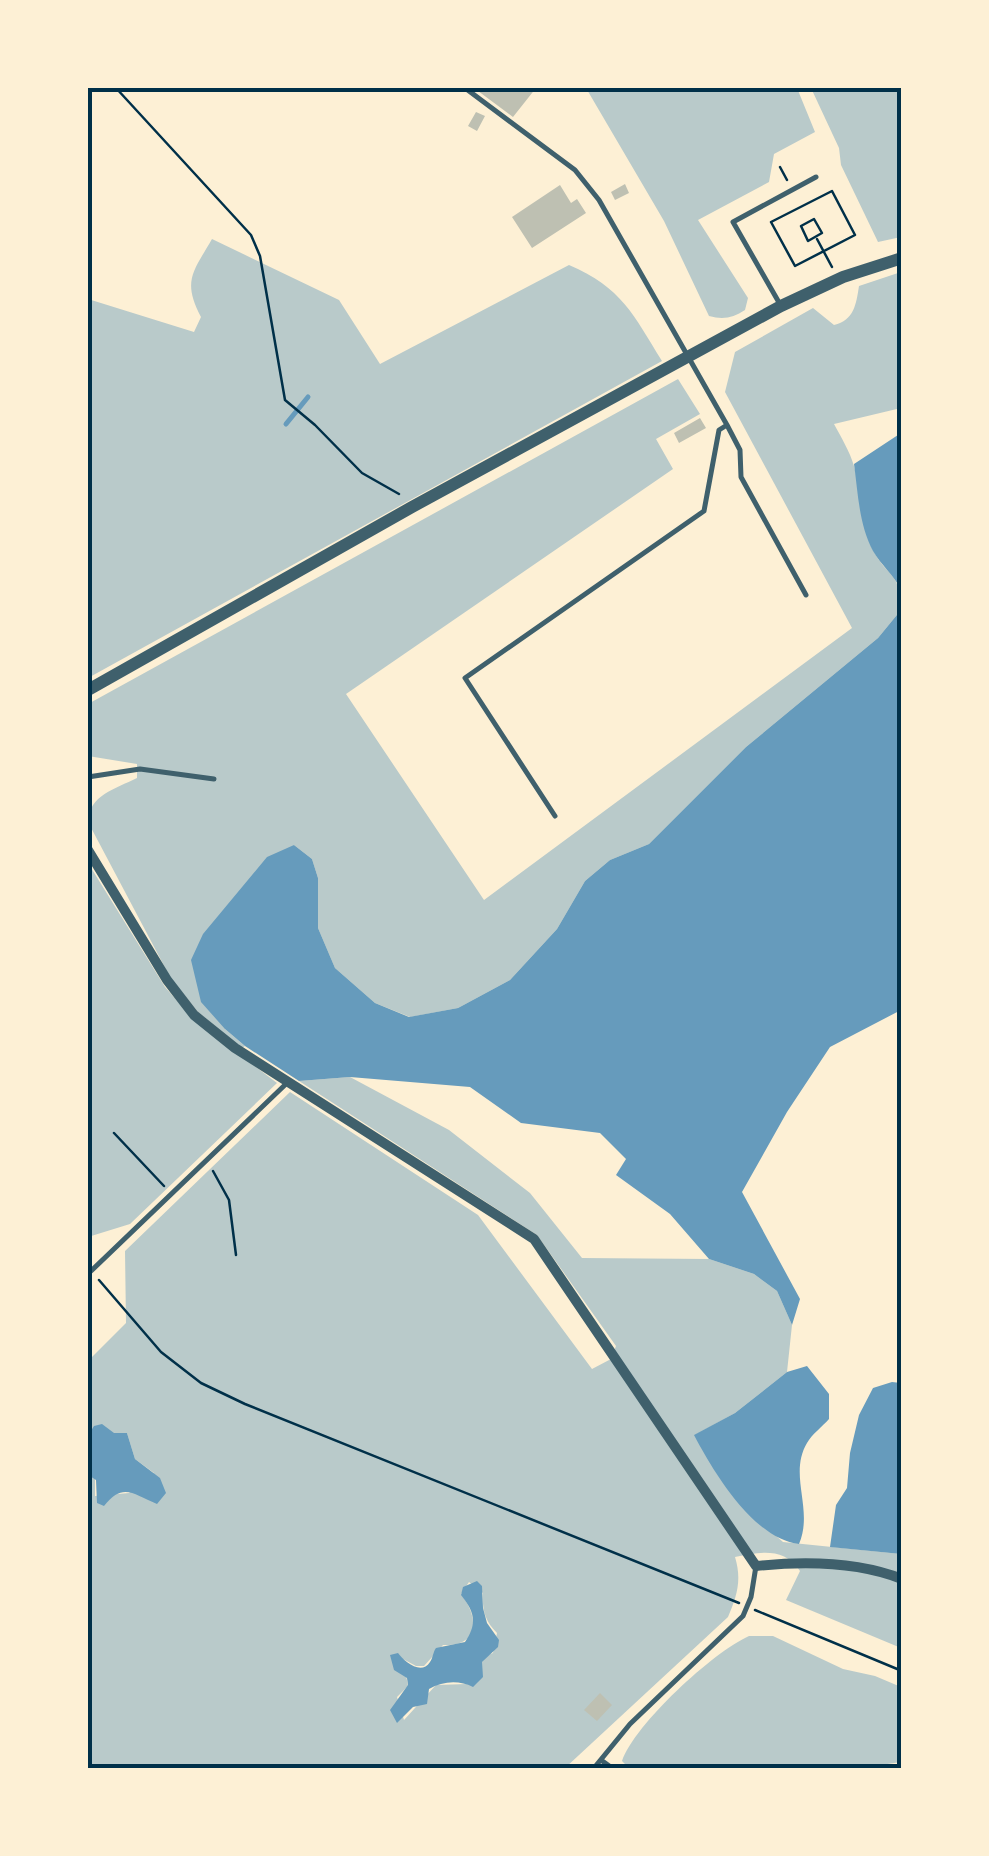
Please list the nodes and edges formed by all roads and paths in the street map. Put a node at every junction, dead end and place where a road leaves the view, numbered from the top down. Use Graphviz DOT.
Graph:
graph roads {
  1 [pos="116,88"];
  2 [pos="465,88"];
  3 [pos="780,167"];
  4 [pos="816,177"];
  5 [pos="793,190"];
  6 [pos="815,237"];
  7 [pos="824,252"];
  8 [pos="902,258"];
  9 [pos="833,268"];
  10 [pos="781,306"];
  11 [pos="690,358"];
  12 [pos="727,424"];
  13 [pos="400,495"];
  14 [pos="806,595"];
  15 [pos="88,690"];
  16 [pos="88,777"];
  17 [pos="214,779"];
  18 [pos="555,816"];
  19 [pos="88,850"];
  20 [pos="288,1082"];
  21 [pos="114,1133"];
  22 [pos="207,1160"];
  23 [pos="172,1194"];
  24 [pos="236,1255"];
  25 [pos="91,1271"];
  26 [pos="756,1566"];
  27 [pos="902,1578"];
  28 [pos="734,1601"];
  29 [pos="748,1607"];
  30 [pos="902,1671"];
  31 [pos="600,1760"];
  32 [pos="594,1768"];
  33 [pos="612,1768"];
  1 -- 13 [label="path"];
  2 -- 11 [label="lane"];
  3 -- 5 [label="path"];
  4 -- 5 [label="lane"];
  5 -- 10 [label="lane"];
  6 -- 6 [label="path"];
  6 -- 7 [label="path"];
  7 -- 7 [label="path"];
  7 -- 9 [label="path"];
  8 -- 10 [label="street"];
  10 -- 11 [label="street"];
  11 -- 12 [label="lane"];
  11 -- 15 [label="street"];
  12 -- 14 [label="lane"];
  12 -- 18 [label="lane"];
  16 -- 17 [label="lane"];
  19 -- 20 [label="street"];
  20 -- 22 [label="lane"];
  20 -- 26 [label="street"];
  21 -- 23 [label="path"];
  22 -- 23 [label="lane"];
  22 -- 24 [label="path"];
  23 -- 25 [label="lane"];
  25 -- 28 [label="path"];
  26 -- 27 [label="street"];
  26 -- 29 [label="lane"];
  29 -- 30 [label="path"];
  29 -- 31 [label="lane"];
  31 -- 32 [label="lane"];
  31 -- 33 [label="lane"];
}
